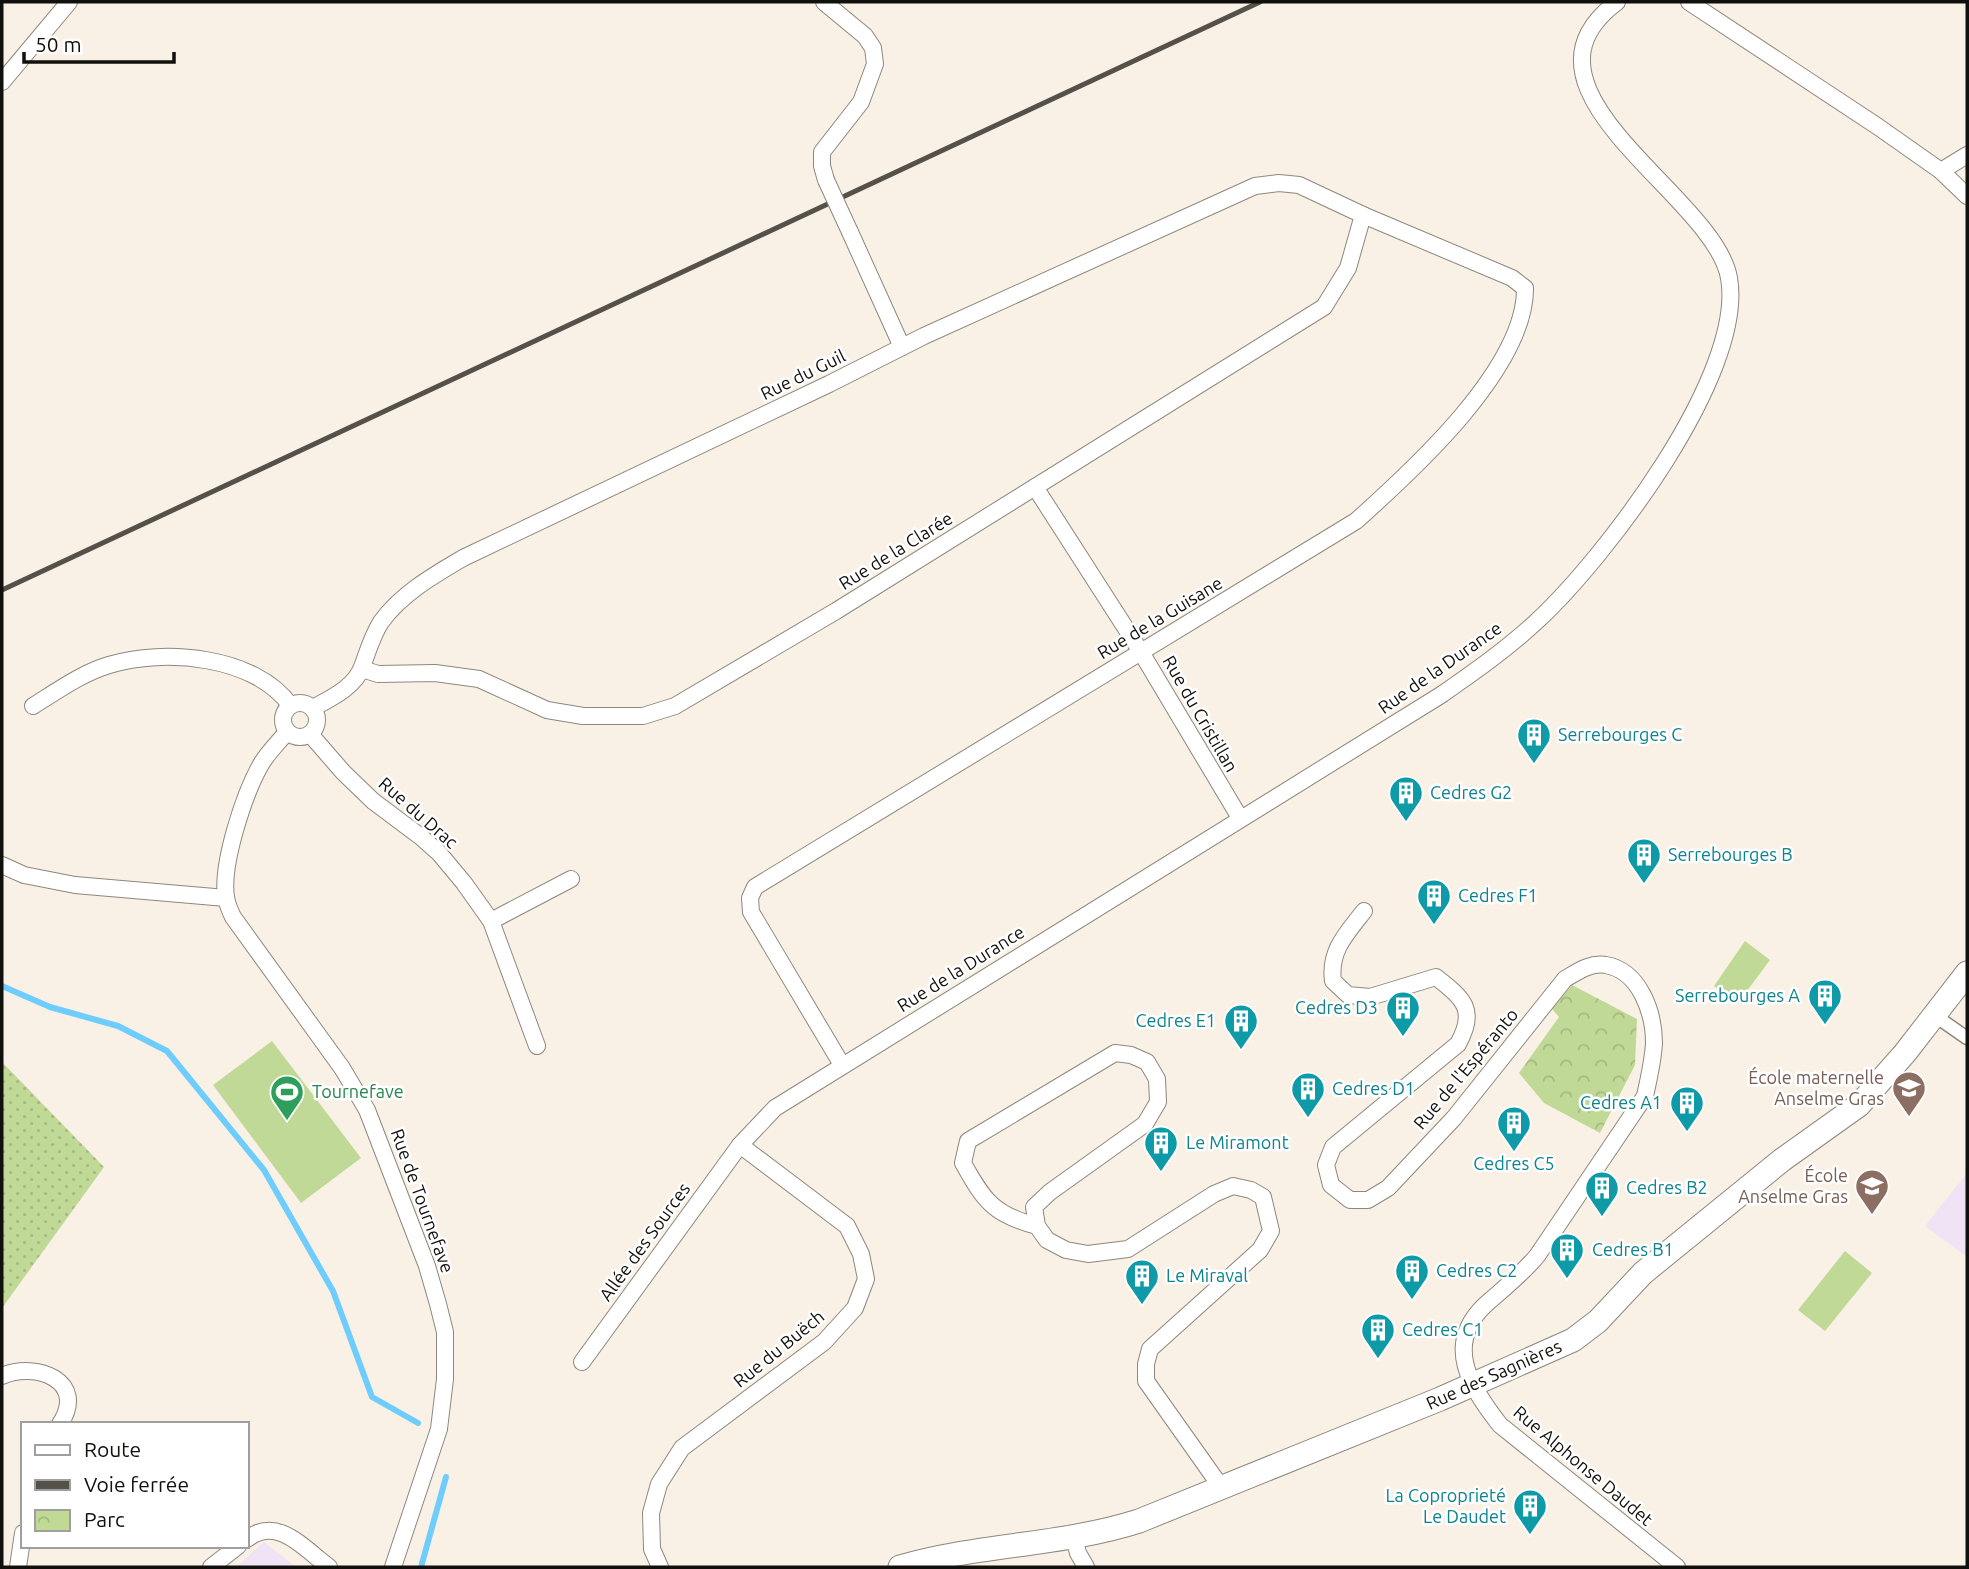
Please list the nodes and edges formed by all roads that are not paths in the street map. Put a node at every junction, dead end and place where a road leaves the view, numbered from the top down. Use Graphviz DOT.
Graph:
graph roads {
  1 [pos="69,2"];
  2 [pos="824,2"];
  3 [pos="1617,2"];
  4 [pos="1689,2"];
  5 [pos="2,82"];
  6 [pos="1967,155"];
  7 [pos="1941,171"];
  8 [pos="1967,195"];
  9 [pos="1363,215"];
  10 [pos="902,347"];
  11 [pos="1035,487"];
  12 [pos="1141,652"];
  13 [pos="362,669"];
  14 [pos="290,705"];
  15 [pos="33,706"];
  16 [pos="313,708"];
  17 [pos="287,732"];
  18 [pos="310,734"];
  19 [pos="1240,818"];
  20 [pos="2,865"];
  21 [pos="572,879"];
  22 [pos="226,898"];
  23 [pos="1364,911"];
  24 [pos="491,921"];
  25 [pos="1967,973"];
  26 [pos="1934,1015"];
  27 [pos="1967,1038"];
  28 [pos="537,1046"];
  29 [pos="842,1065"];
  30 [pos="740,1144"];
  31 [pos="1037,1226"];
  32 [pos="582,1362"];
  33 [pos="2,1376"];
  34 [pos="1474,1385"];
  35 [pos="61,1422"];
  36 [pos="1221,1487"];
  37 [pos="1074,1537"];
  38 [pos="248,1538"];
  39 [pos="21,1547"];
  40 [pos="235,1548"];
  41 [pos="18,1567"];
  42 [pos="211,1567"];
  43 [pos="329,1567"];
  44 [pos="393,1567"];
  45 [pos="660,1567"];
  46 [pos="900,1567"];
  47 [pos="1086,1567"];
  48 [pos="1677,1567"];
  1 -- 5 [label="street"];
  2 -- 10 [label="street, bridge"];
  3 -- 19 [label="street, Rue de la Durance"];
  4 -- 7 [label="street"];
  6 -- 7 [label="street"];
  7 -- 8 [label="street"];
  9 -- 10 [label="street, Rue du Guil"];
  9 -- 11 [label="street, Rue de la Clarée"];
  9 -- 12 [label="street, Rue de la Guisane"];
  10 -- 13 [label="street, Rue du Guil"];
  11 -- 12 [label="street, Rue du Cristillan"];
  11 -- 13 [label="street, Rue de la Clarée"];
  12 -- 19 [label="street, Rue du Cristillan"];
  12 -- 29 [label="street, Rue de la Guisane"];
  13 -- 16 [label="street, Rue du Guil"];
  14 -- 15 [label="street"];
  14 -- 16 [label="street"];
  14 -- 17 [label="street"];
  16 -- 18 [label="street"];
  17 -- 18 [label="street"];
  17 -- 22 [label="street"];
  18 -- 24 [label="street, Rue du Drac"];
  19 -- 29 [label="street, Rue de la Durance"];
  20 -- 22 [label="street"];
  21 -- 24 [label="street"];
  22 -- 44 [label="street, Rue de Tournefave"];
  23 -- 34 [label="street, Rue de l'Espéranto"];
  24 -- 28 [label="street, Rue du Drac"];
  25 -- 26 [label="main road, Rue des Sagnières"];
  26 -- 27 [label="street"];
  26 -- 34 [label="main road, Rue des Sagnières"];
  29 -- 30 [label="street, Rue de la Durance"];
  30 -- 32 [label="street, Allée des Sources"];
  30 -- 45 [label="street, Rue du Buëch"];
  31 -- 31 [label="street"];
  31 -- 36 [label="street"];
  33 -- 35 [label="street"];
  34 -- 36 [label="main road, Rue des Sagnières"];
  34 -- 48 [label="street, Rue Alphonse Daudet"];
  36 -- 37 [label="main road, Rue des Sagnières"];
  37 -- 46 [label="main road, Rue des Sagnières"];
  37 -- 47 [label="street"];
  38 -- 43 [label="street"];
  39 -- 41 [label="street"];
  40 -- 42 [label="street"];
}
